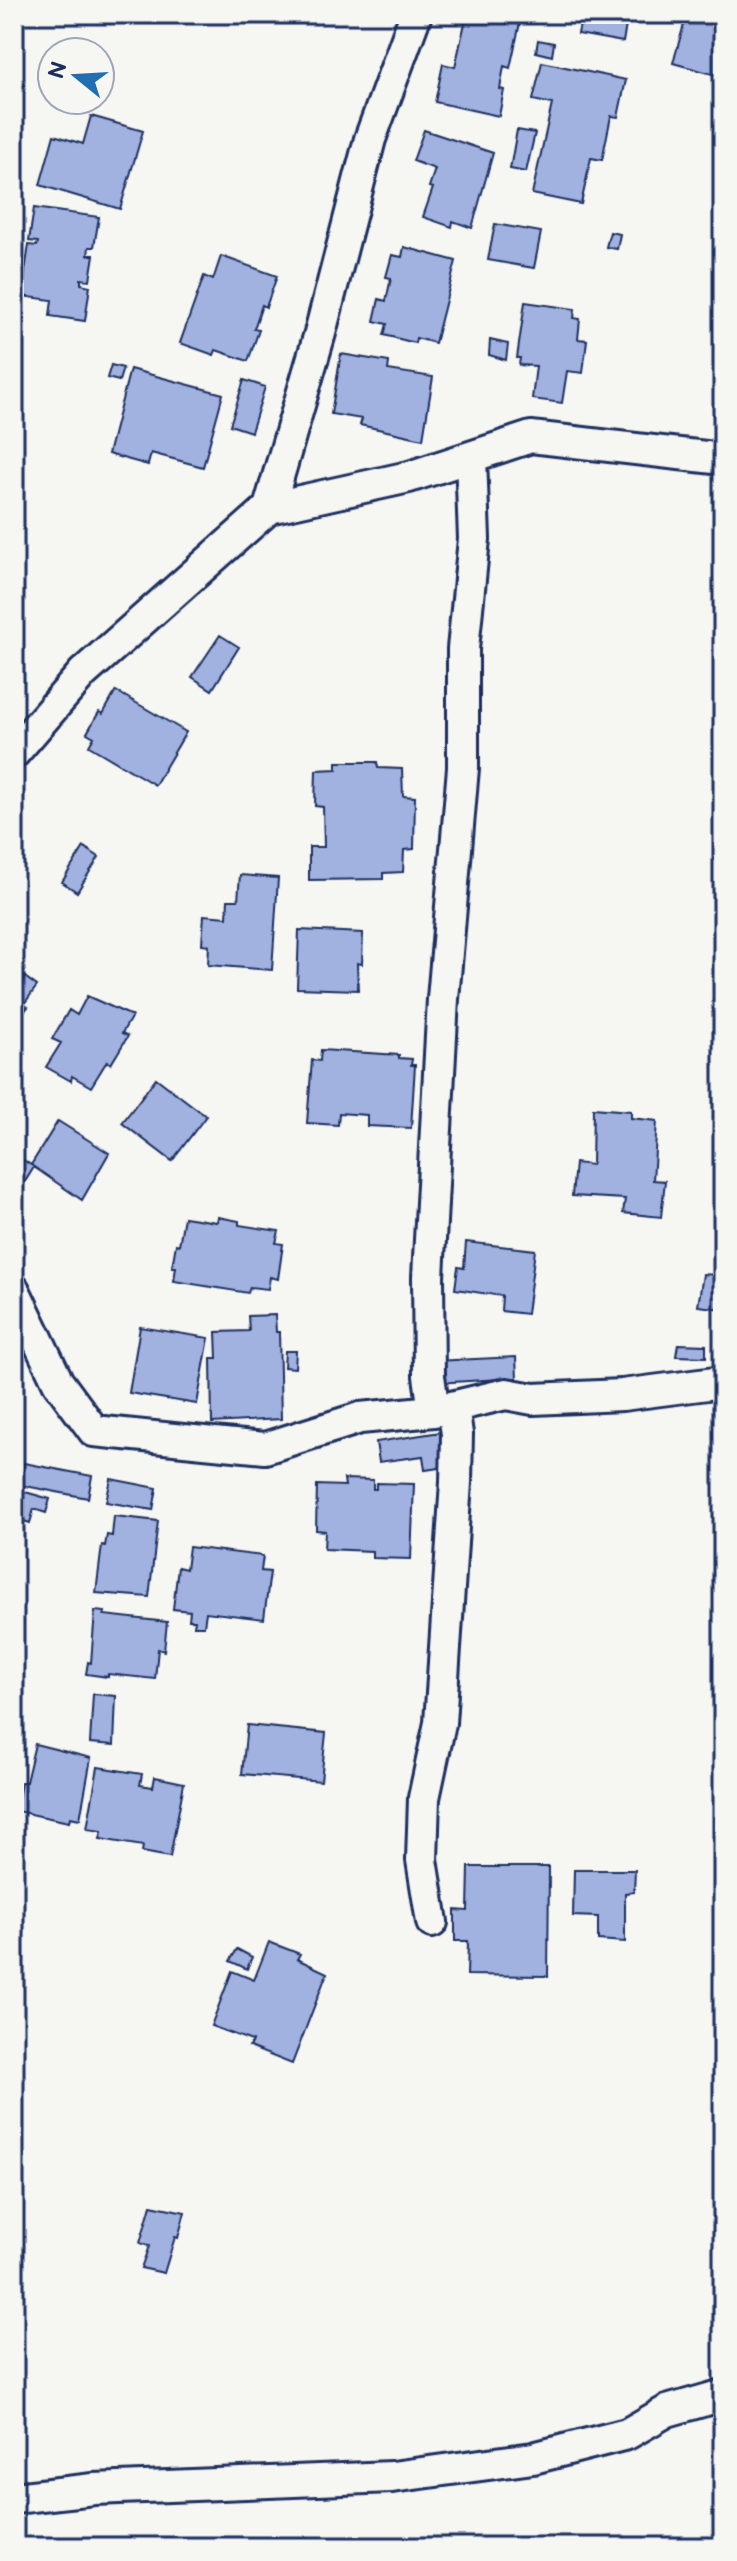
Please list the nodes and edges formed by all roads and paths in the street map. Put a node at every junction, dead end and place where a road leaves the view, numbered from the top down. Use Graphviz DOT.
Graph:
graph roads {
  1 [pos="416,14"];
  2 [pos="471,457"];
  3 [pos="723,459"];
  4 [pos="269,508"];
  5 [pos="14,753"];
  6 [pos="14,1290"];
  7 [pos="723,1382"];
  8 [pos="444,1409"];
  9 [pos="432,1922"];
  10 [pos="723,2395"];
  11 [pos="14,2498"];
  1 -- 4 [label="street"];
  2 -- 3 [label="street"];
  2 -- 4 [label="street"];
  2 -- 8 [label="street"];
  4 -- 5 [label="street"];
  6 -- 8 [label="street"];
  7 -- 8 [label="street"];
  8 -- 9 [label="street"];
  10 -- 11 [label="street"];
}
